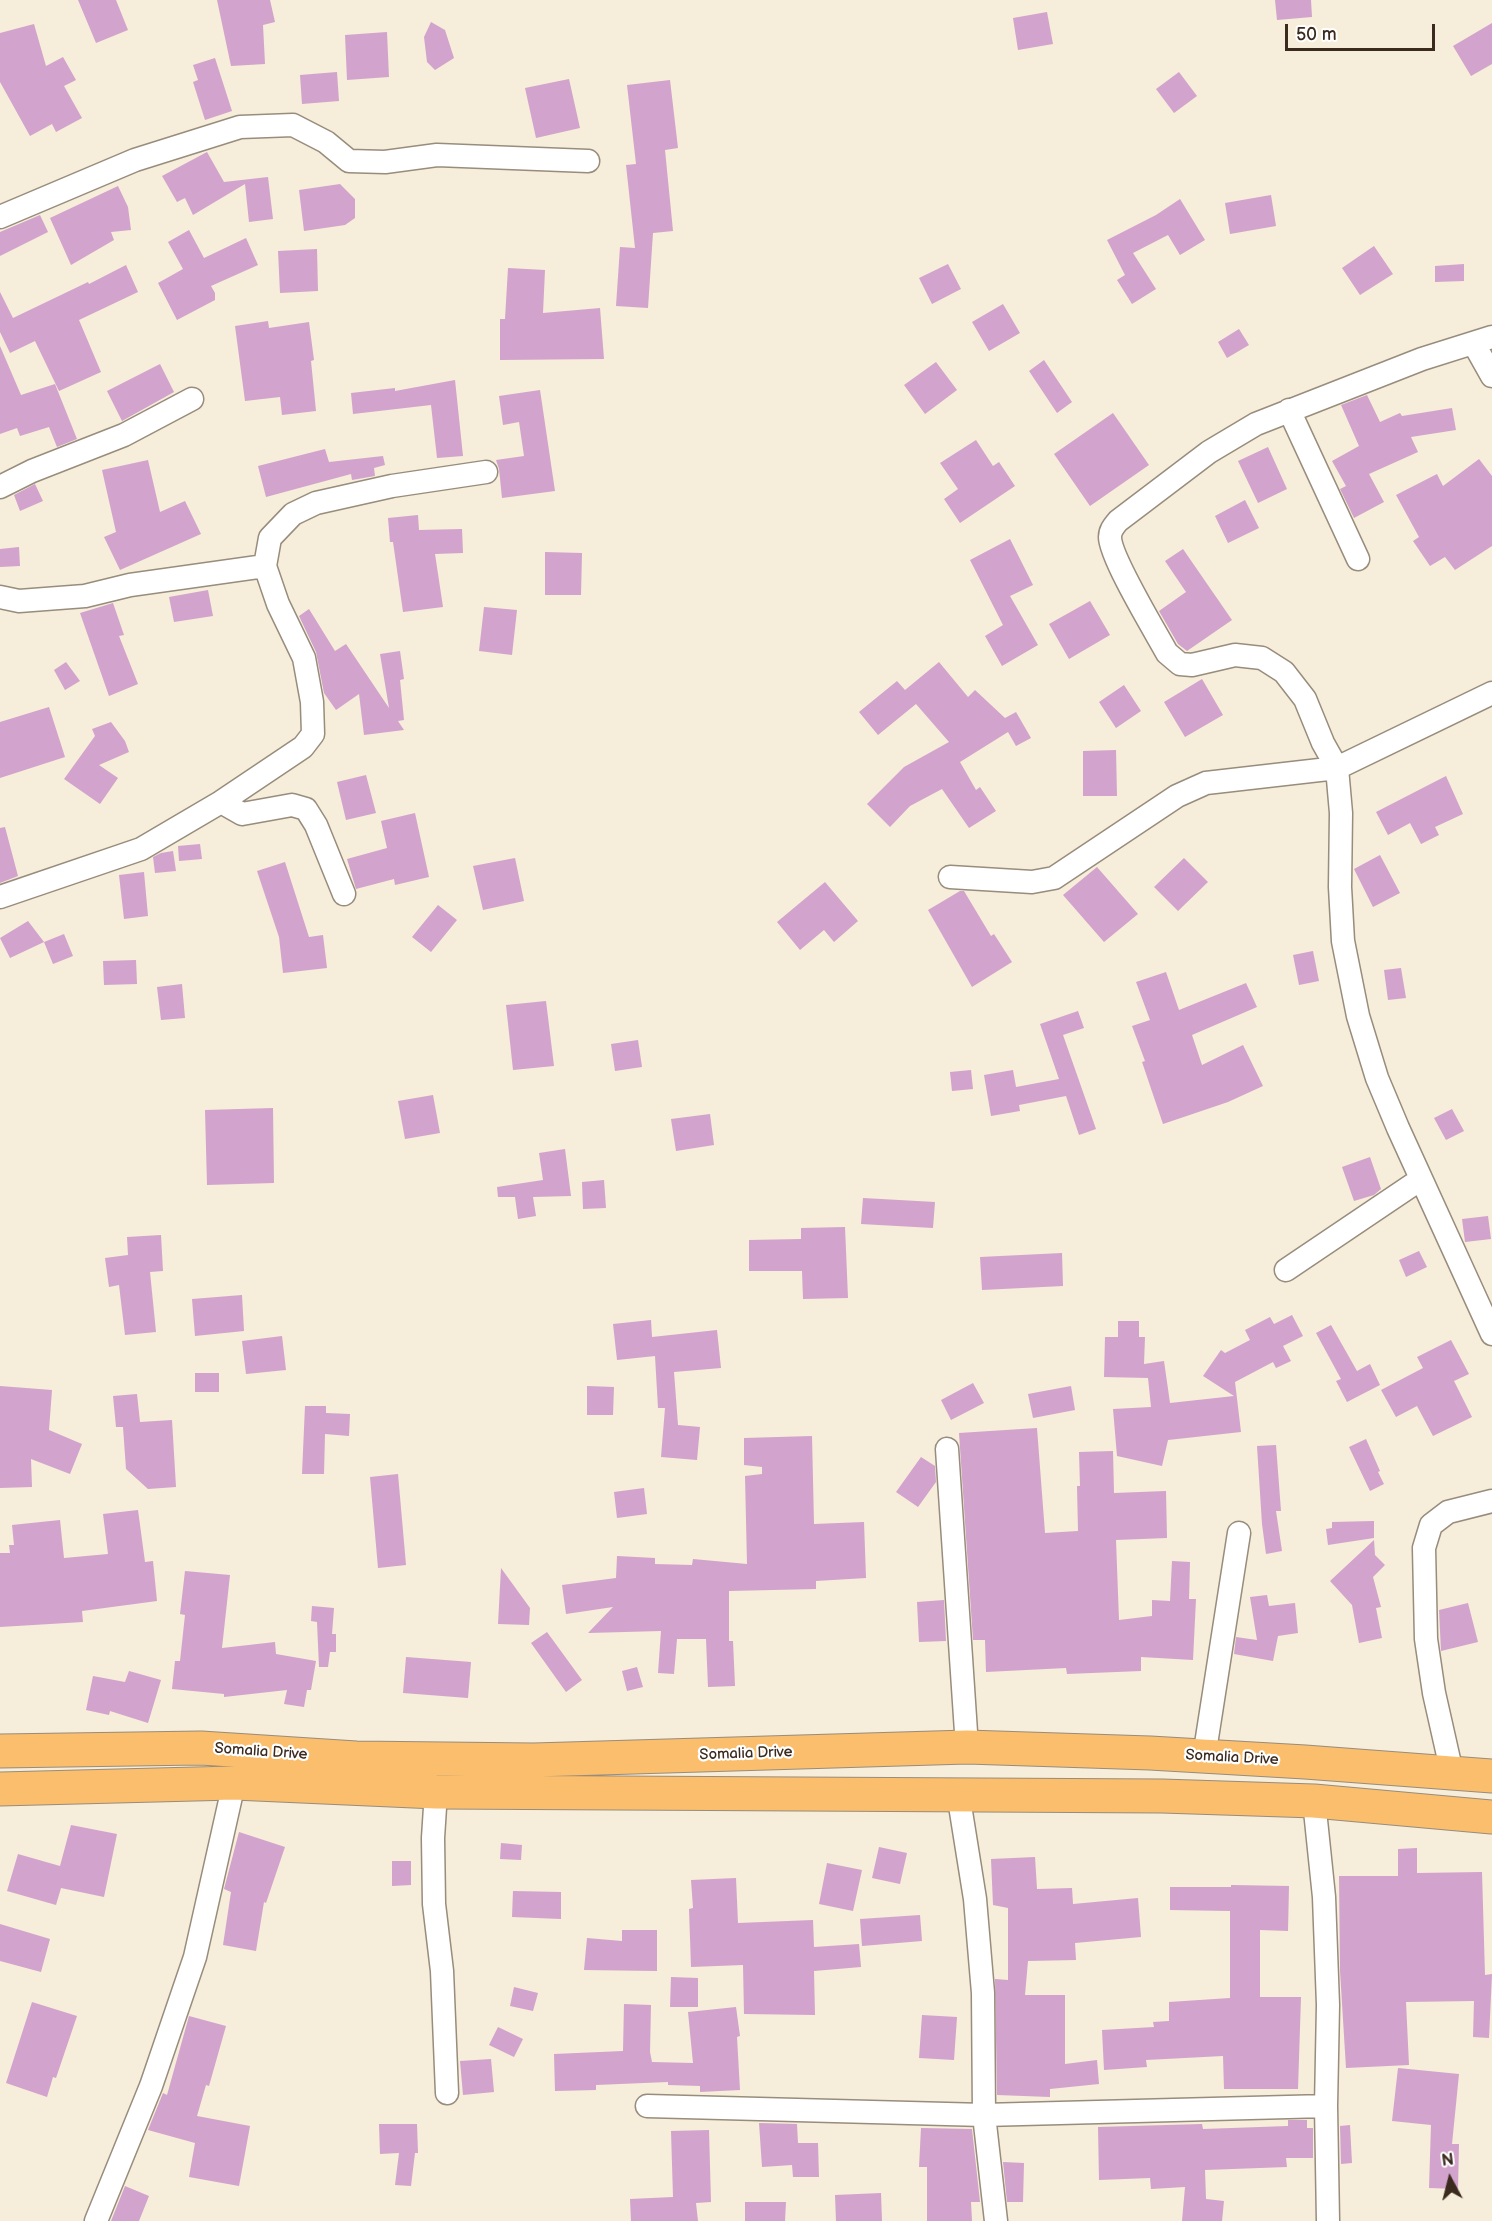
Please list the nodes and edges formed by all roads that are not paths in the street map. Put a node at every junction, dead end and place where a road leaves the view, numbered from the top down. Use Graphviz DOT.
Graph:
graph roads {
  1 [pos="588,161"];
  2 [pos="0,217"];
  3 [pos="1483,341"];
  4 [pos="1492,376"];
  5 [pos="192,399"];
  6 [pos="1289,410"];
  7 [pos="486,472"];
  8 [pos="0,487"];
  9 [pos="1358,559"];
  10 [pos="266,566"];
  11 [pos="0,597"];
  12 [pos="1492,693"];
  13 [pos="1337,768"];
  14 [pos="221,802"];
  15 [pos="950,877"];
  16 [pos="344,894"];
  17 [pos="0,897"];
  18 [pos="1421,1179"];
  19 [pos="1286,1270"];
  20 [pos="1492,1334"];
  21 [pos="947,1449"];
  22 [pos="1492,1501"];
  23 [pos="1239,1533"];
  24 [pos="967,1748"];
  25 [pos="0,1751"];
  26 [pos="1204,1757"];
  27 [pos="1452,1773"];
  28 [pos="1492,1776"];
  29 [pos="234,1783"];
  30 [pos="0,1789"];
  31 [pos="436,1792"];
  32 [pos="958,1793"];
  33 [pos="1314,1801"];
  34 [pos="1492,1817"];
  35 [pos="447,2093"];
  36 [pos="647,2106"];
  37 [pos="1326,2106"];
  38 [pos="984,2115"];
  39 [pos="96,2221"];
  40 [pos="996,2221"];
  41 [pos="1328,2221"];
  1 -- 2 [label="street"];
  3 -- 4 [label="street"];
  3 -- 6 [label="street"];
  5 -- 8 [label="street"];
  6 -- 9 [label="street"];
  6 -- 13 [label="street"];
  7 -- 10 [label="street"];
  10 -- 11 [label="street"];
  10 -- 14 [label="street"];
  12 -- 13 [label="street"];
  13 -- 15 [label="street"];
  13 -- 18 [label="street"];
  14 -- 16 [label="street"];
  14 -- 17 [label="street"];
  18 -- 19 [label="street"];
  18 -- 20 [label="street"];
  21 -- 24 [label="street"];
  22 -- 27 [label="street"];
  23 -- 26 [label="street"];
  24 -- 25 [label="main road, Somalia Drive"];
  24 -- 26 [label="main road, Somalia Drive"];
  26 -- 27 [label="main road, Somalia Drive"];
  27 -- 28 [label="main road, Somalia Drive"];
  29 -- 30 [label="main road, Somalia Drive"];
  29 -- 31 [label="main road, Somalia Drive"];
  29 -- 39 [label="street"];
  31 -- 32 [label="main road, Somalia Drive"];
  31 -- 35 [label="street"];
  32 -- 33 [label="main road, Somalia Drive"];
  32 -- 38 [label="street"];
  33 -- 34 [label="main road, Somalia Drive"];
  33 -- 37 [label="street"];
  36 -- 38 [label="street"];
  37 -- 38 [label="street"];
  37 -- 41 [label="street"];
  38 -- 40 [label="street"];
}
